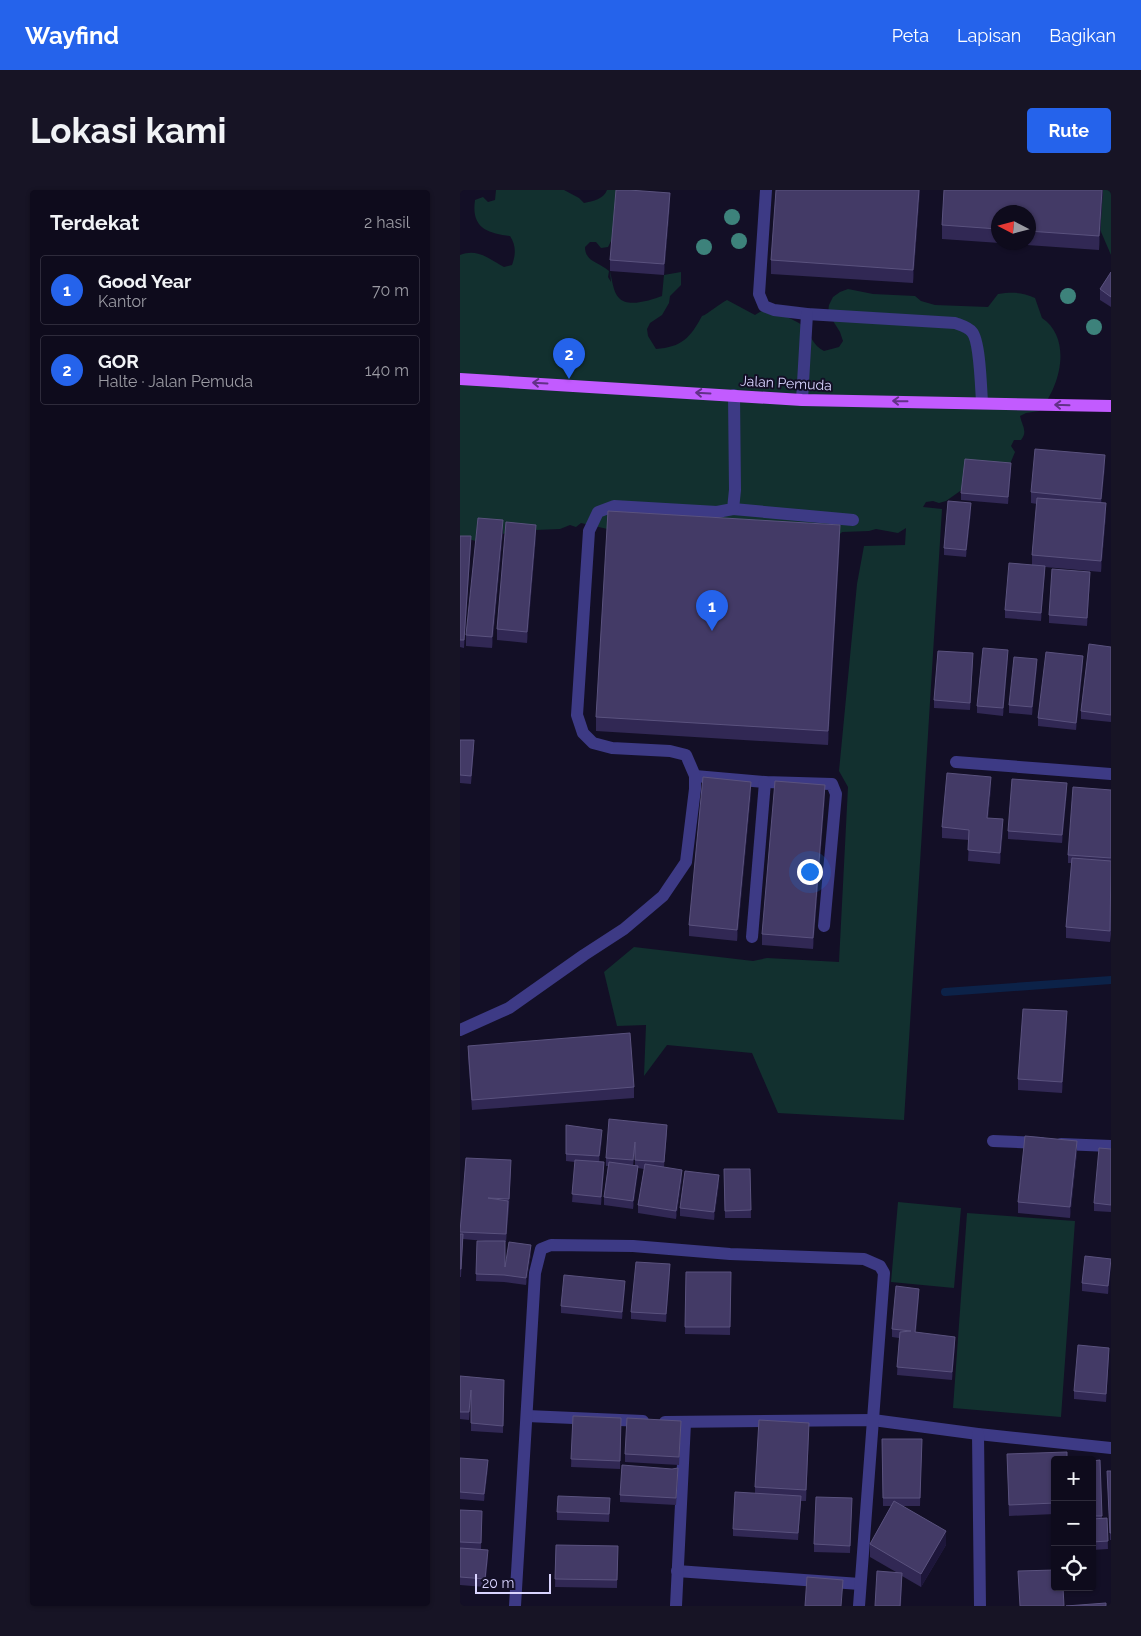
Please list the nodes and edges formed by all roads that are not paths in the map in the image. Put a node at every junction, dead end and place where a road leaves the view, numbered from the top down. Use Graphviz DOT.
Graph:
graph roads {
  1 [pos="766,190"];
  2 [pos="808,314"];
  3 [pos="460,379"];
  4 [pos="734,395"];
  5 [pos="802,400"];
  6 [pos="982,402"];
  7 [pos="1111,406"];
  8 [pos="733,509"];
  9 [pos="854,520"];
  10 [pos="956,762"];
  11 [pos="1111,774"];
  12 [pos="696,776"];
  13 [pos="766,782"];
  14 [pos="824,926"];
  15 [pos="752,937"];
  16 [pos="460,1030"];
  17 [pos="993,1141"];
  18 [pos="1111,1146"];
  19 [pos="527,1416"];
  20 [pos="873,1420"];
  21 [pos="685,1423"];
  22 [pos="978,1434"];
  23 [pos="1111,1448"];
  24 [pos="677,1571"];
  25 [pos="860,1584"];
  26 [pos="515,1606"];
  27 [pos="676,1606"];
  28 [pos="859,1606"];
  29 [pos="980,1606"];
  1 -- 2 [label="street"];
  2 -- 5 [label="street"];
  2 -- 6 [label="street"];
  4 -- 3 [label="main road, Jalan Pemuda, one-way"];
  4 -- 5 [label="main road, Jalan Pemuda"];
  4 -- 8 [label="street"];
  6 -- 5 [label="main road, Jalan Pemuda, one-way"];
  7 -- 6 [label="main road, Jalan Pemuda, one-way"];
  8 -- 9 [label="street"];
  8 -- 12 [label="street"];
  10 -- 11 [label="street"];
  12 -- 13 [label="street"];
  12 -- 16 [label="street"];
  13 -- 14 [label="street"];
  13 -- 15 [label="street"];
  17 -- 18 [label="street"];
  19 -- 20 [label="street"];
  19 -- 21 [label="street"];
  19 -- 26 [label="street"];
  20 -- 21 [label="street"];
  20 -- 22 [label="street"];
  20 -- 25 [label="street"];
  21 -- 24 [label="street"];
  22 -- 23 [label="street"];
  22 -- 29 [label="street"];
  24 -- 25 [label="street"];
  24 -- 27 [label="street"];
  25 -- 28 [label="street"];
}
